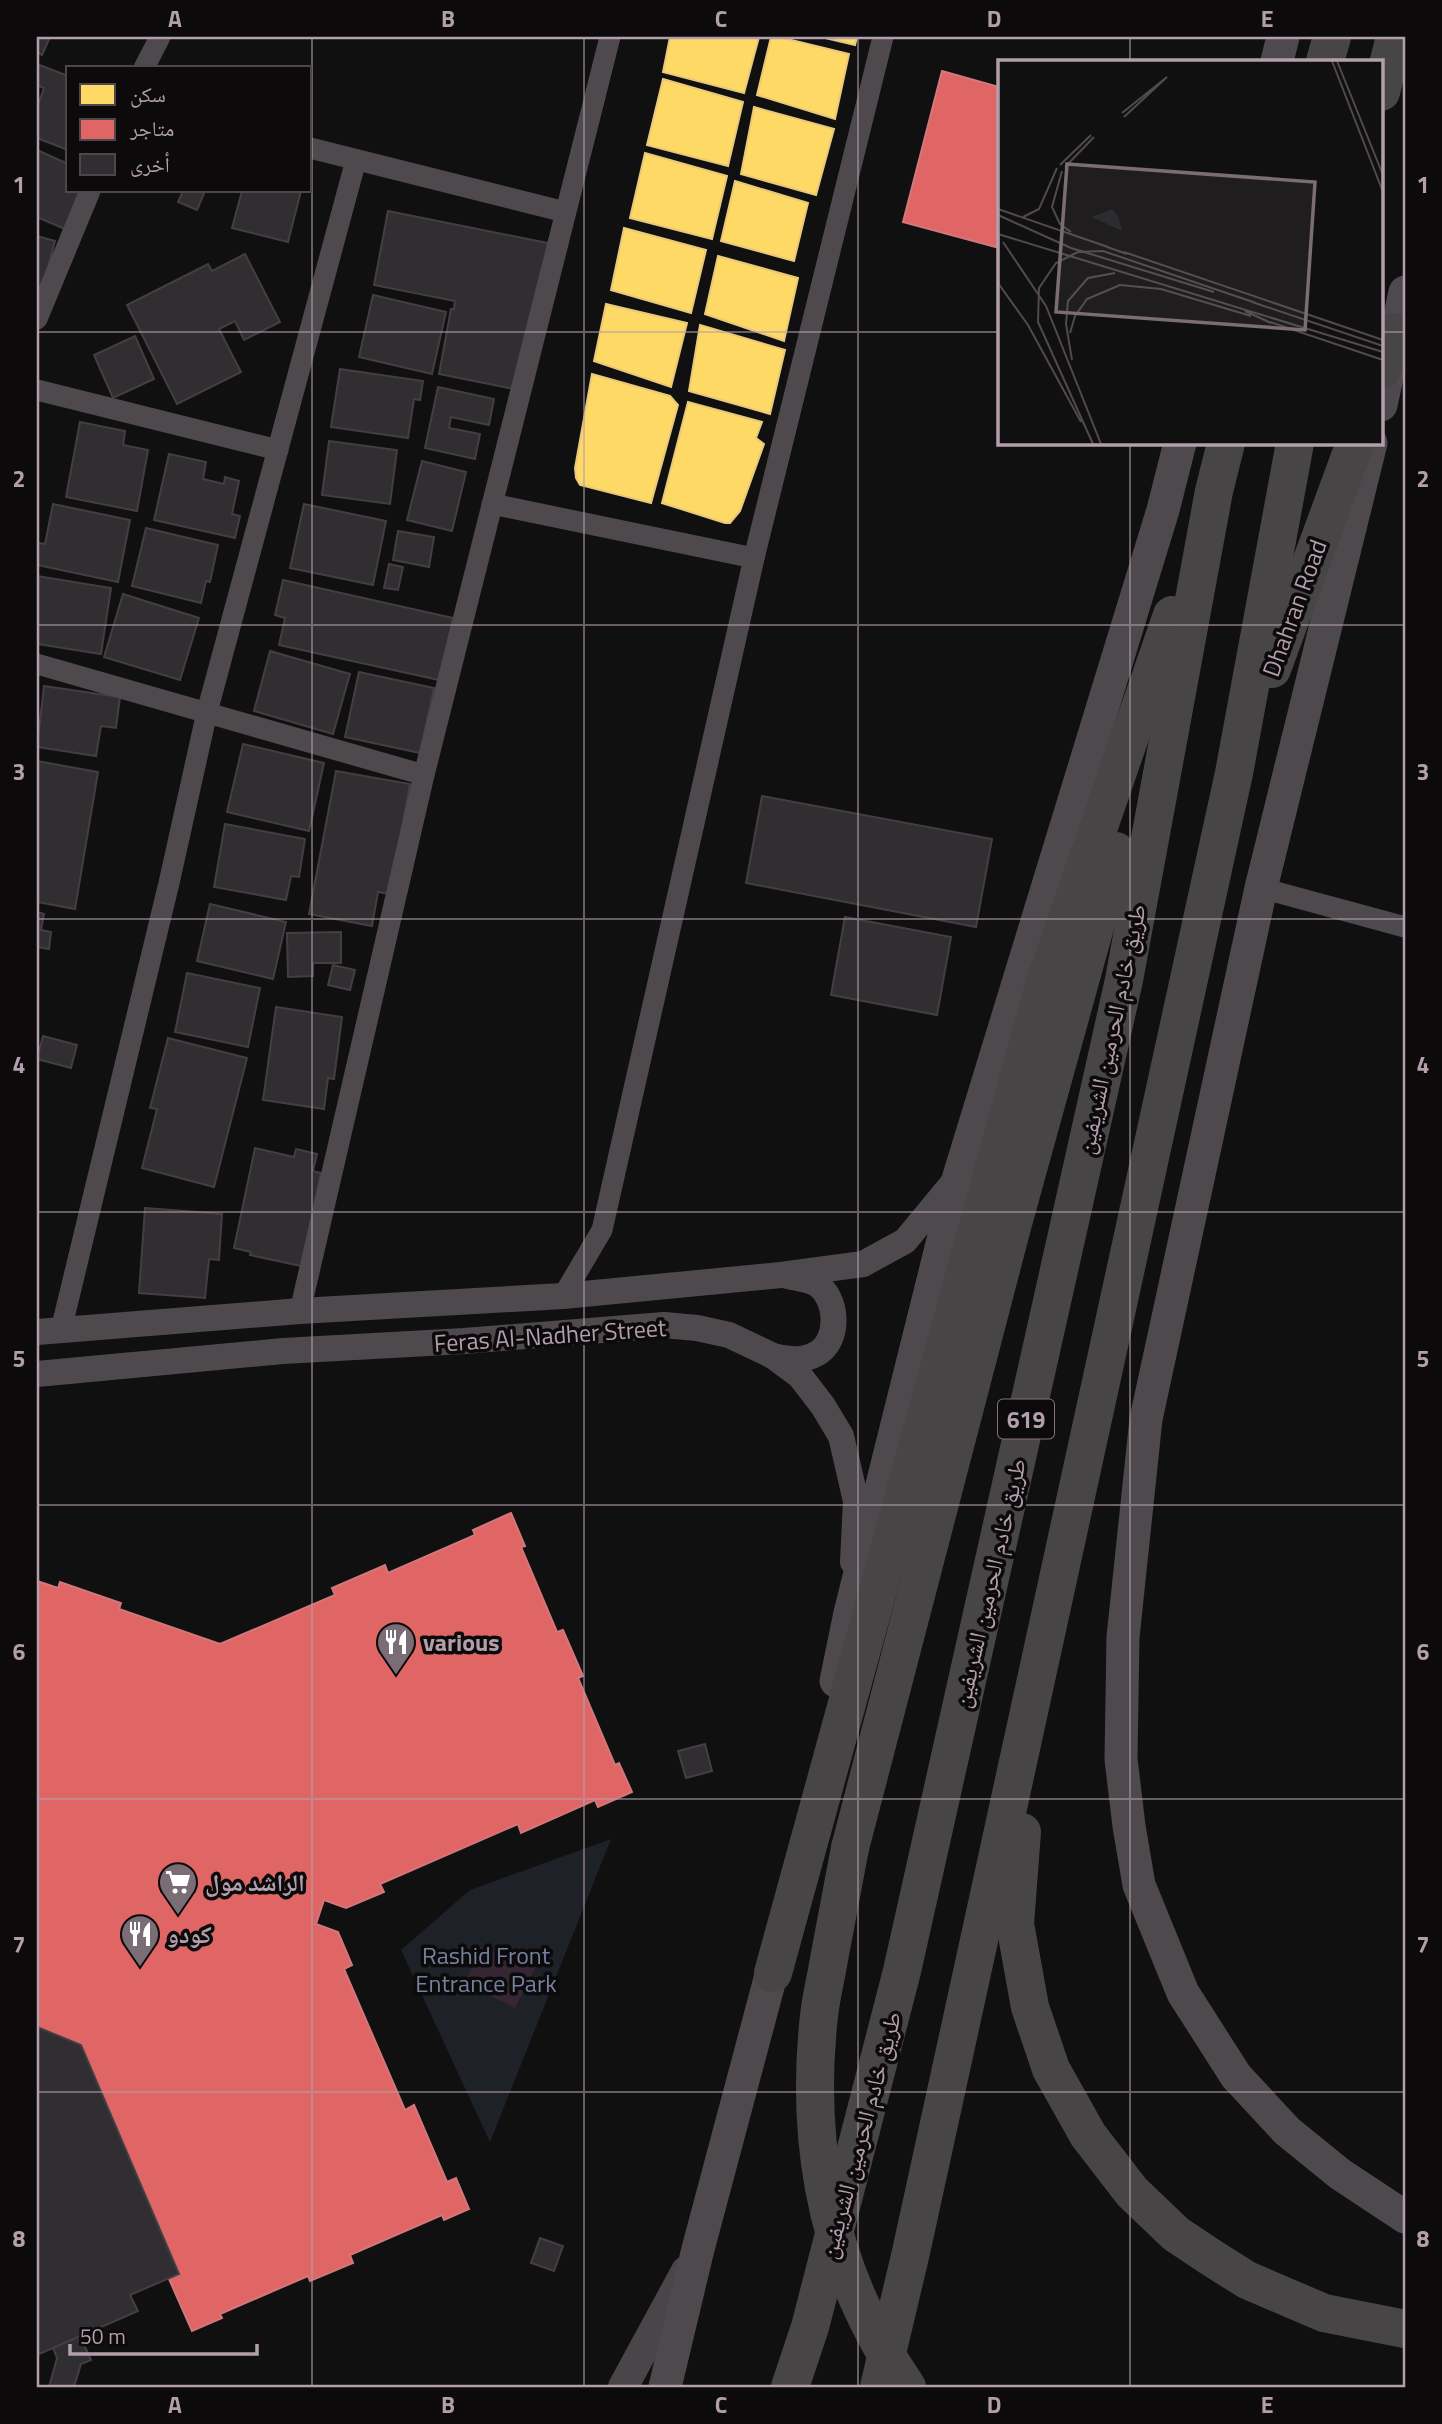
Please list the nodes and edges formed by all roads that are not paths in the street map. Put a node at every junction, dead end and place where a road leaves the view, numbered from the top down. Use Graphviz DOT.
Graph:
graph roads {
  1 [pos="160,37"];
  2 [pos="610,37"];
  3 [pos="883,37"];
  4 [pos="1283,37"];
  5 [pos="1332,37"];
  6 [pos="1395,37"];
  7 [pos="1277,60"];
  8 [pos="1325,60"];
  9 [pos="145,66"];
  10 [pos="1382,88"];
  11 [pos="312,149"];
  12 [pos="356,160"];
  13 [pos="90,192"];
  14 [pos="565,212"];
  15 [pos="1405,292"];
  16 [pos="37,319"];
  17 [pos="1395,332"];
  18 [pos="1382,368"];
  19 [pos="37,390"];
  20 [pos="1382,400"];
  21 [pos="1180,444"];
  22 [pos="1226,444"];
  23 [pos="1295,444"];
  24 [pos="1354,444"];
  25 [pos="1371,444"];
  26 [pos="278,450"];
  27 [pos="1214,491"];
  28 [pos="492,505"];
  29 [pos="754,558"];
  30 [pos="37,664"];
  31 [pos="207,712"];
  32 [pos="1234,773"];
  33 [pos="424,775"];
  34 [pos="1261,888"];
  35 [pos="1405,928"];
  36 [pos="959,1176"];
  37 [pos="781,1275"];
  38 [pos="563,1296"];
  39 [pos="300,1311"];
  40 [pos="49,1331"];
  41 [pos="773,1356"];
  42 [pos="37,1374"];
  43 [pos="1053,1596"];
  44 [pos="850,1613"];
  45 [pos="773,1973"];
  46 [pos="1405,2217"];
  47 [pos="698,2249"];
  48 [pos="1405,2329"];
  49 [pos="623,2387"];
  50 [pos="665,2387"];
  51 [pos="790,2387"];
  52 [pos="879,2387"];
  53 [pos="907,2387"];
  1 -- 9 [label="street"];
  2 -- 14 [label="street"];
  3 -- 29 [label="street"];
  4 -- 7 [label="main road"];
  5 -- 8 [label="highway"];
  6 -- 10 [label="highway"];
  11 -- 12 [label="street"];
  12 -- 14 [label="street"];
  12 -- 26 [label="street"];
  13 -- 16 [label="street"];
  14 -- 28 [label="street"];
  15 -- 17 [label="main road"];
  17 -- 18 [label="highway"];
  17 -- 20 [label="main road"];
  19 -- 26 [label="street"];
  21 -- 36 [label="main road"];
  22 -- 27 [label="highway, طريق خادم الحرمين الشريفين / 619"];
  23 -- 32 [label="highway, 619"];
  24 -- 32 [label="highway, Dhahran Road"];
  25 -- 34 [label="main road"];
  26 -- 31 [label="street"];
  27 -- 45 [label="highway"];
  27 -- 51 [label="highway, طريق خادم الحرمين الشريفين / 619"];
  27 -- 53 [label="highway, bridge"];
  28 -- 29 [label="street"];
  28 -- 33 [label="street"];
  29 -- 38 [label="street"];
  30 -- 31 [label="street"];
  31 -- 33 [label="street"];
  31 -- 40 [label="street"];
  32 -- 43 [label="highway, 619"];
  33 -- 39 [label="street"];
  34 -- 35 [label="street"];
  34 -- 46 [label="main road"];
  36 -- 37 [label="street, Feras Al-Nadher Street"];
  36 -- 44 [label="main road"];
  37 -- 38 [label="street, Feras Al-Nadher Street"];
  37 -- 41 [label="street"];
  38 -- 39 [label="street, Feras Al-Nadher Street"];
  39 -- 40 [label="street, Feras Al-Nadher Street"];
  41 -- 42 [label="street, Feras Al-Nadher Street"];
  41 -- 44 [label="street, Feras Al-Nadher Street"];
  43 -- 48 [label="highway"];
  43 -- 52 [label="highway, 619"];
  44 -- 45 [label="main road"];
  45 -- 47 [label="main road"];
  47 -- 49 [label="main road"];
  47 -- 50 [label="main road"];
}
